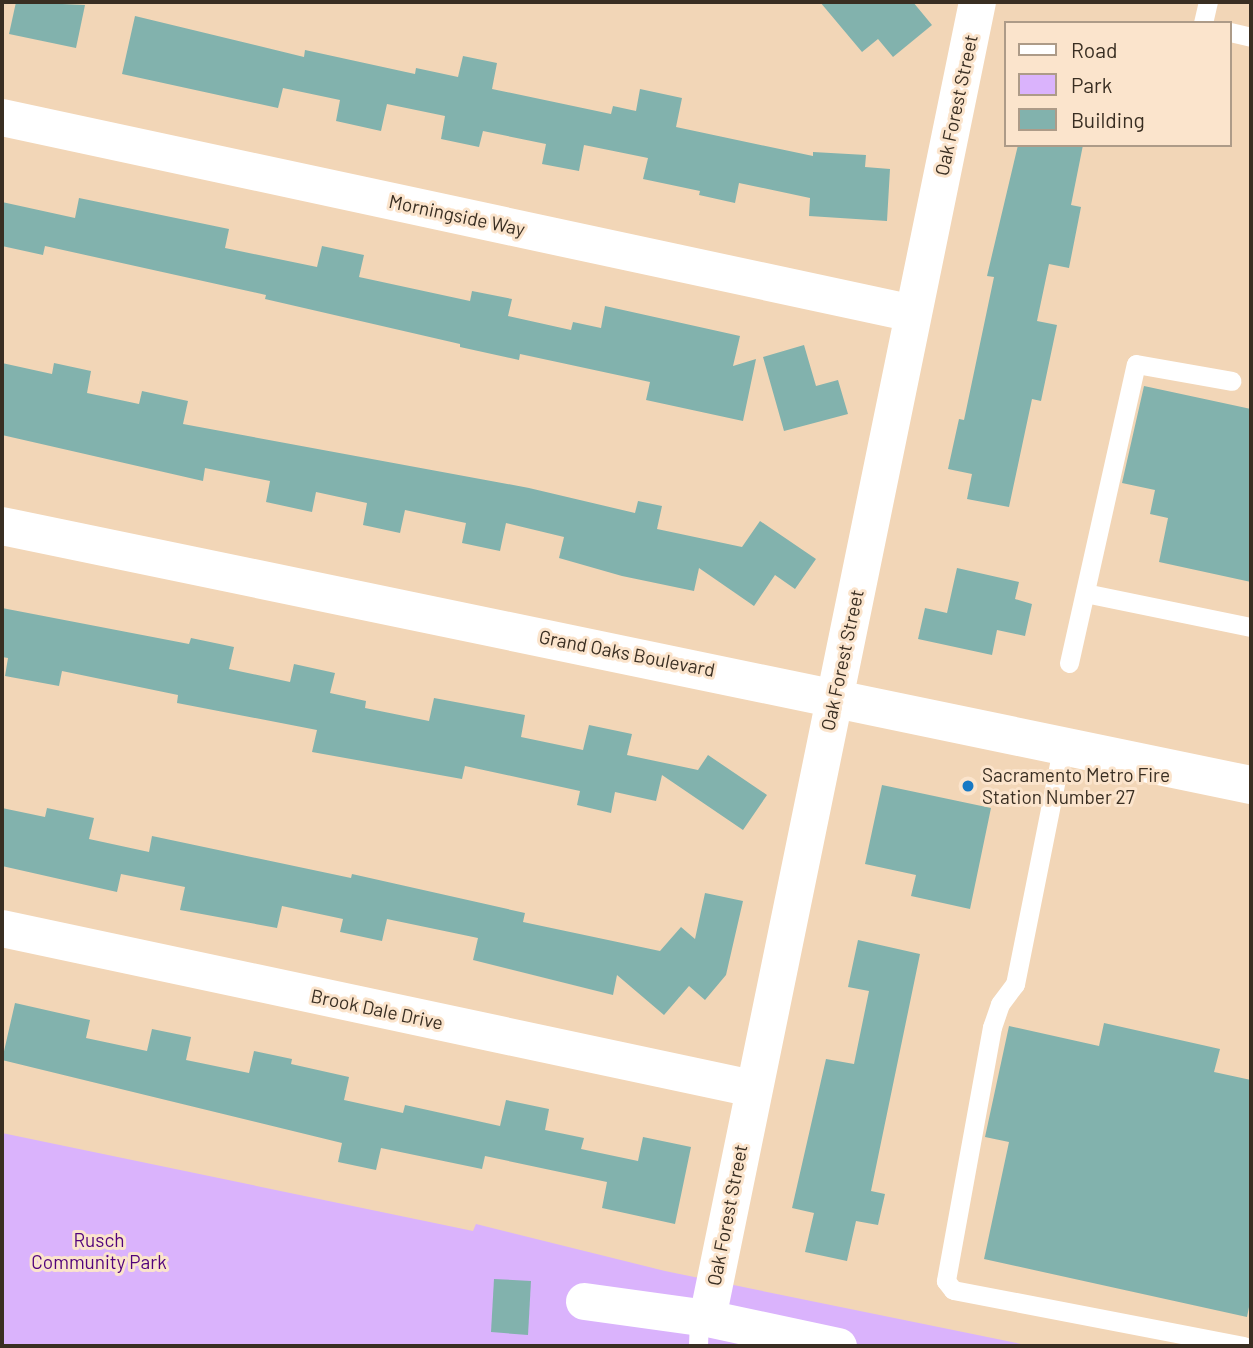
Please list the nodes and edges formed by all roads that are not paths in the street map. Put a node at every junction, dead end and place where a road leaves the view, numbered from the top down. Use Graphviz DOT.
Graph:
graph roads {
  1 [pos="977,2"];
  2 [pos="1208,2"];
  3 [pos="1203,21"];
  4 [pos="1232,32"];
  5 [pos="1251,37"];
  6 [pos="2,117"];
  7 [pos="912,313"];
  8 [pos="1232,381"];
  9 [pos="2,526"];
  10 [pos="1085,593"];
  11 [pos="1251,627"];
  12 [pos="1069,663"];
  13 [pos="835,695"];
  14 [pos="1063,744"];
  15 [pos="1251,785"];
  16 [pos="2,928"];
  17 [pos="752,1088"];
  18 [pos="584,1313"];
  19 [pos="701,1327"];
  20 [pos="838,1346"];
  21 [pos="1244,1346"];
  1 -- 7 [label="street, Oak Forest Street"];
  2 -- 3 [label="lane"];
  4 -- 5 [label="lane"];
  6 -- 7 [label="street, Morningside Way"];
  7 -- 13 [label="street, Oak Forest Street"];
  8 -- 10 [label="lane"];
  9 -- 13 [label="street, Grand Oaks Boulevard"];
  10 -- 11 [label="lane"];
  10 -- 12 [label="lane"];
  13 -- 14 [label="street, Grand Oaks Boulevard"];
  13 -- 17 [label="street, Oak Forest Street"];
  14 -- 15 [label="street, Grand Oaks Boulevard"];
  14 -- 21 [label="lane"];
  16 -- 17 [label="street, Brook Dale Drive"];
  17 -- 19 [label="street, Oak Forest Street"];
  18 -- 19 [label="street"];
  19 -- 20 [label="street"];
}
